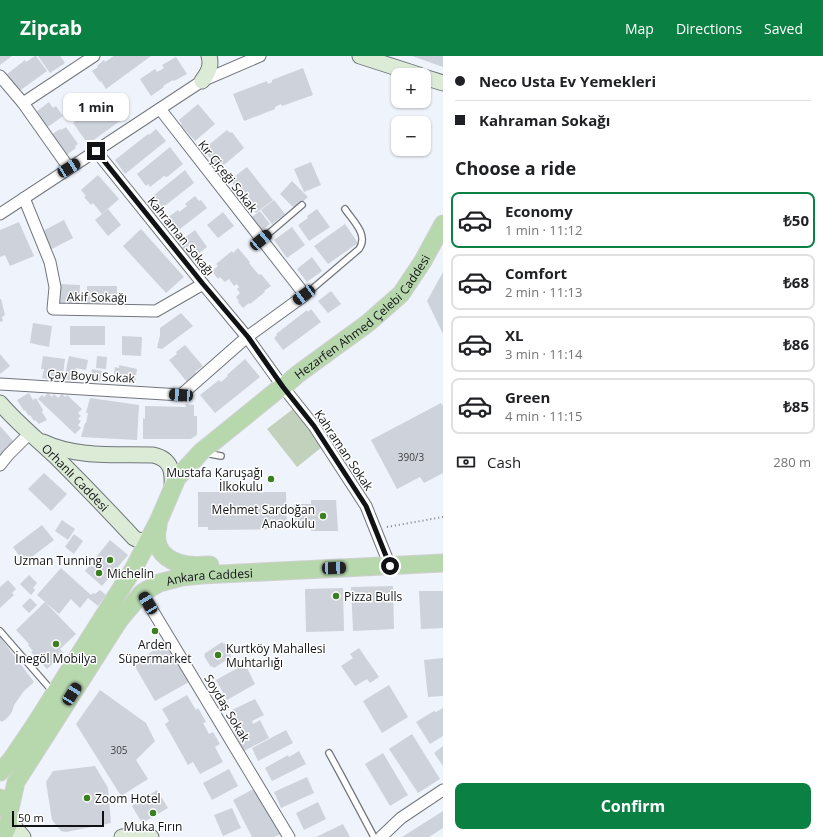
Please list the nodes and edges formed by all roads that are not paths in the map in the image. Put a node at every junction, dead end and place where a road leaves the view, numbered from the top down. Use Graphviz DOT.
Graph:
graph roads {
  1 [pos="94,56"];
  2 [pos="209,56"];
  3 [pos="260,56"];
  4 [pos="360,56"];
  5 [pos="397,68"];
  6 [pos="0,76"];
  7 [pos="431,79"];
  8 [pos="202,81"];
  9 [pos="443,83"];
  10 [pos="23,103"];
  11 [pos="160,109"];
  12 [pos="96,151"];
  13 [pos="69,168"];
  14 [pos="24,198"];
  15 [pos="302,205"];
  16 [pos="345,209"];
  17 [pos="0,214"];
  18 [pos="443,224"];
  19 [pos="261,240"];
  20 [pos="203,284"];
  21 [pos="304,295"];
  22 [pos="248,337"];
  23 [pos="0,384"];
  24 [pos="283,387"];
  25 [pos="0,403"];
  26 [pos="32,435"];
  27 [pos="201,452"];
  28 [pos="221,456"];
  29 [pos="0,464"];
  30 [pos="172,489"];
  31 [pos="156,527"];
  32 [pos="443,563"];
  33 [pos="390,566"];
  34 [pos="142,593"];
  35 [pos="0,631"];
  36 [pos="54,693"];
  37 [pos="329,753"];
  38 [pos="0,772"];
  39 [pos="443,790"];
  40 [pos="0,798"];
  41 [pos="9,817"];
  42 [pos="2,837"];
  43 [pos="23,837"];
  44 [pos="122,837"];
  45 [pos="151,837"];
  46 [pos="289,837"];
  47 [pos="374,837"];
  48 [pos="381,837"];
  1 -- 10 [label="street"];
  2 -- 8 [label="street"];
  3 -- 8 [label="street"];
  4 -- 5 [label="street"];
  6 -- 10 [label="street"];
  7 -- 9 [label="street"];
  8 -- 11 [label="street"];
  10 -- 13 [label="street"];
  11 -- 12 [label="street"];
  11 -- 19 [label="street, Kır Çiçeği Sokak"];
  12 -- 13 [label="street"];
  12 -- 20 [label="street, Kahraman Sokağı"];
  13 -- 14 [label="street"];
  14 -- 17 [label="street"];
  14 -- 20 [label="street, Akif Sokağı"];
  15 -- 19 [label="lane"];
  16 -- 21 [label="lane"];
  18 -- 24 [label="main road, Hezarfen Ahmed Çelebi Caddesi"];
  19 -- 21 [label="street, Kır Çiçeği Sokak"];
  20 -- 22 [label="street, Kahraman Sokağı"];
  21 -- 22 [label="street"];
  22 -- 23 [label="street, Çay Boyu Sokak"];
  22 -- 24 [label="street, Kahraman Sokak"];
  24 -- 27 [label="main road, Hezarfen Ahmed Çelebi Caddesi"];
  24 -- 33 [label="street, Kahraman Sokak"];
  25 -- 26 [label="street, Orhanlı Caddesi"];
  26 -- 29 [label="street"];
  26 -- 30 [label="street"];
  26 -- 31 [label="street, Orhanlı Caddesi"];
  27 -- 28 [label="lane"];
  27 -- 30 [label="main road, Hezarfen Ahmed Çelebi Caddesi"];
  30 -- 31 [label="main road, Hezarfen Ahmed Çelebi Caddesi"];
  31 -- 33 [label="main road"];
  31 -- 36 [label="main road"];
  32 -- 33 [label="main road, Ankara Caddesi"];
  33 -- 34 [label="main road, Ankara Caddesi"];
  34 -- 41 [label="main road, Ankara Caddesi"];
  34 -- 46 [label="street, Soydaş Sokak"];
  35 -- 36 [label="lane"];
  36 -- 38 [label="main road"];
  37 -- 47 [label="lane"];
  39 -- 48 [label="street"];
  40 -- 41 [label="main road"];
  41 -- 42 [label="main road, Ankara Caddesi"];
  41 -- 43 [label="street"];
  44 -- 45 [label="street"];
}
